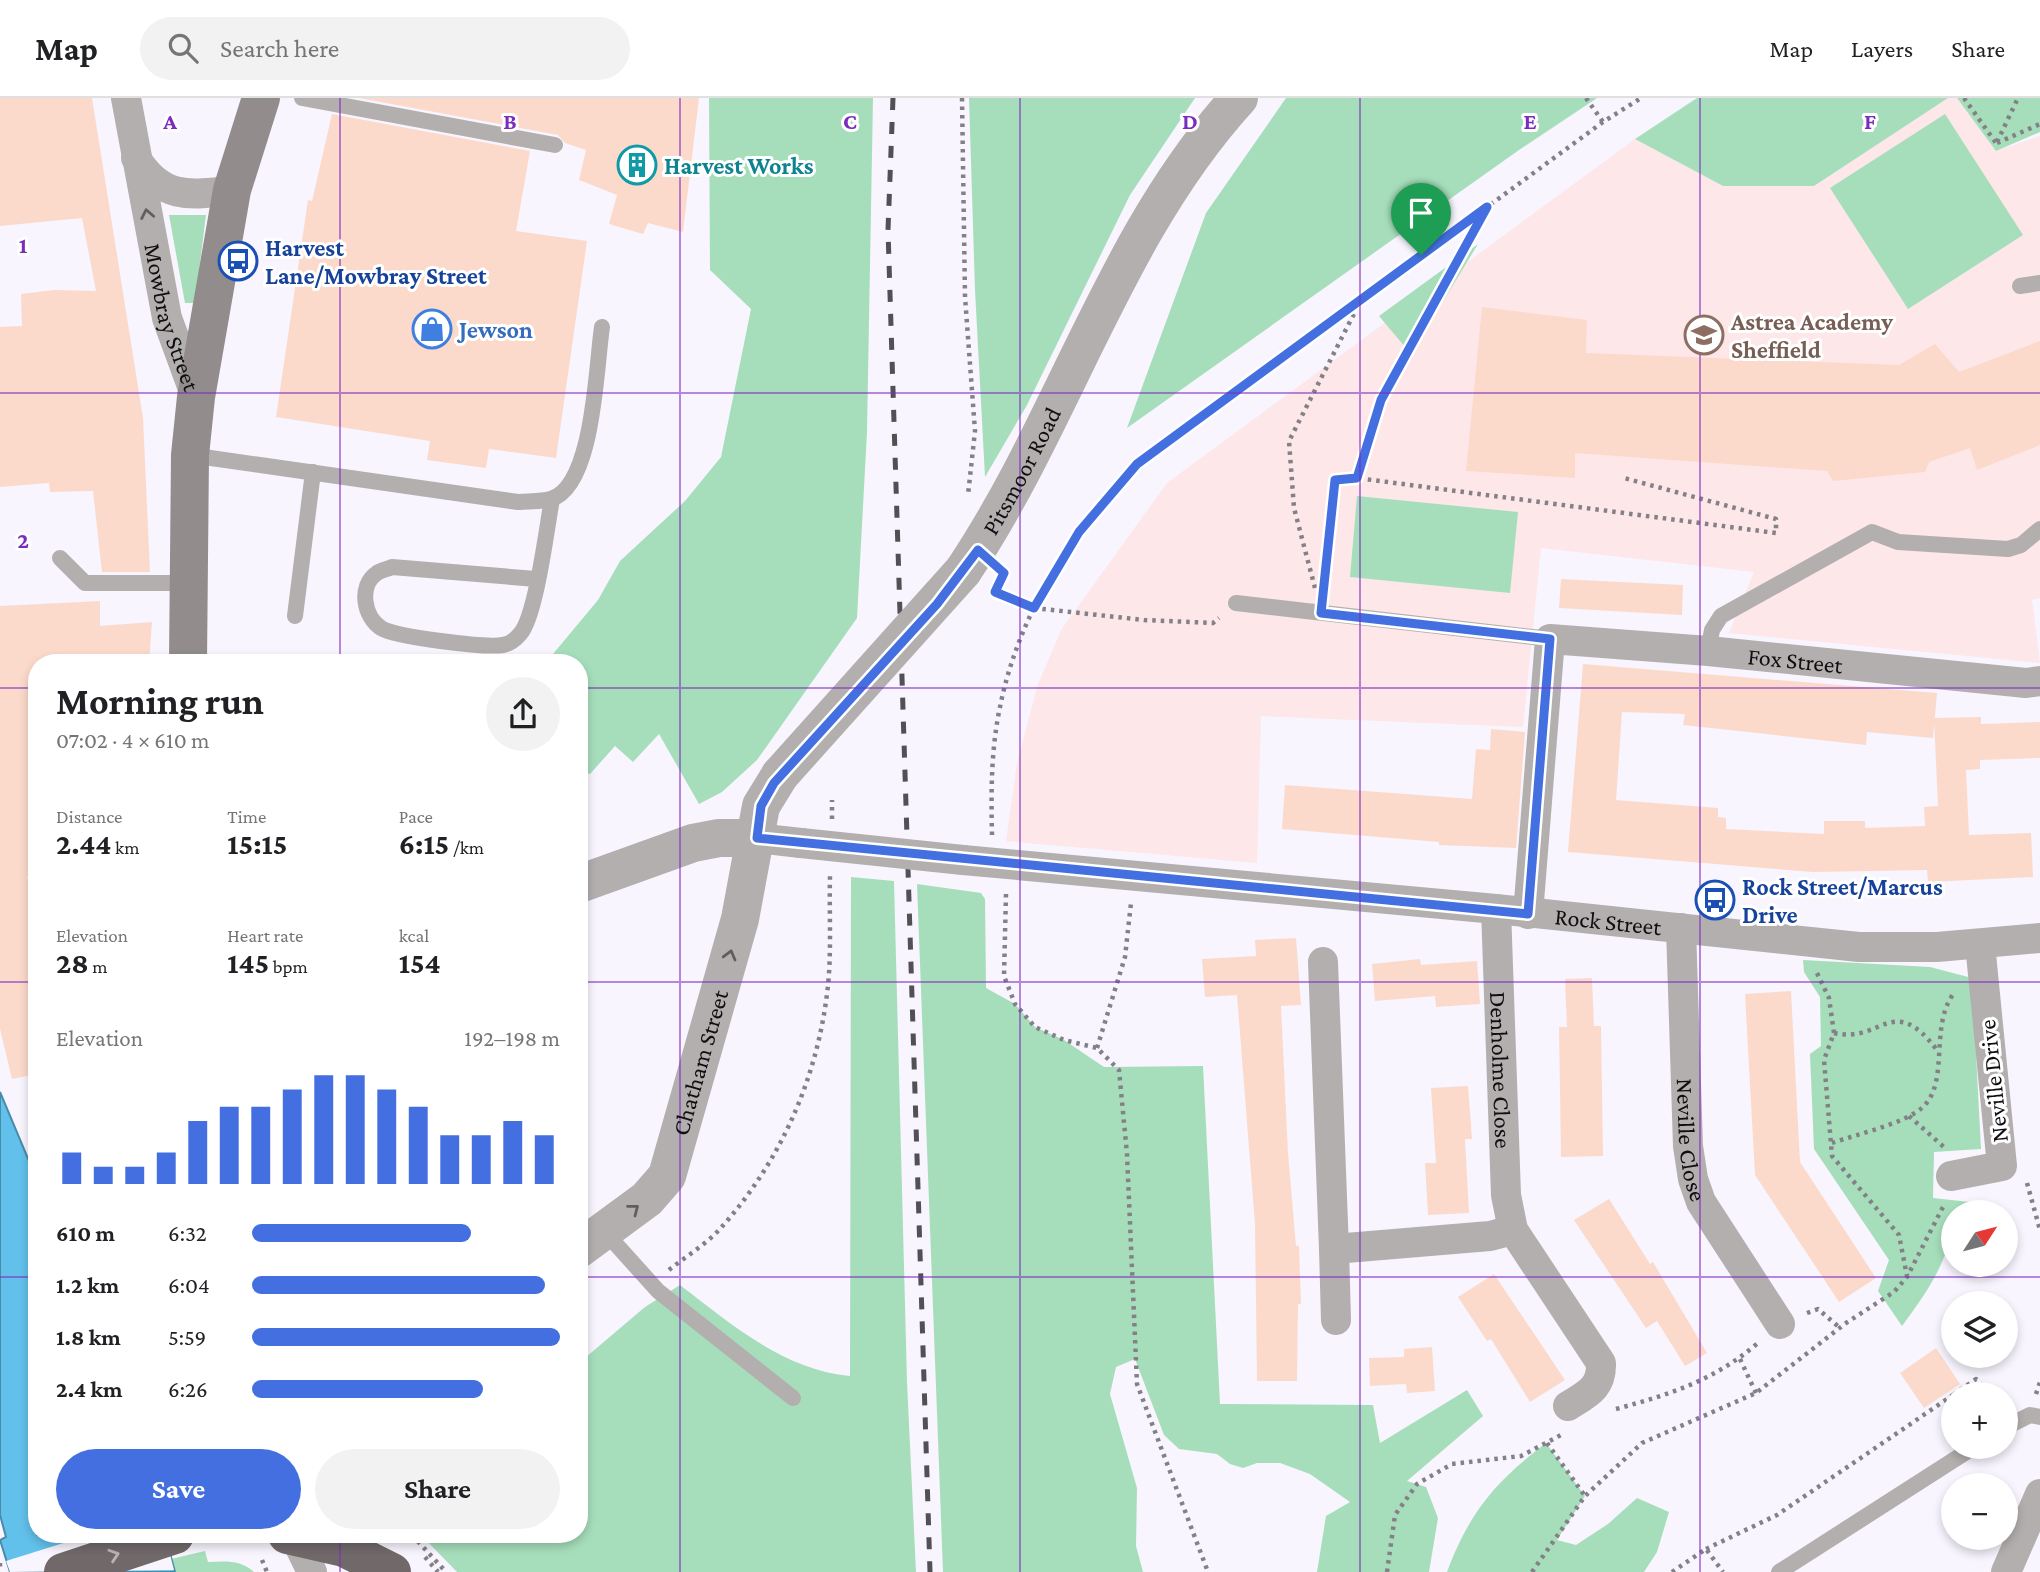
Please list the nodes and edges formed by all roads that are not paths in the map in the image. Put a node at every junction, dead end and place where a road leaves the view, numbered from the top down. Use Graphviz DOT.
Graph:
graph roads {
  1 [pos="126,98"];
  2 [pos="261,98"];
  3 [pos="302,98"];
  4 [pos="1239,98"];
  5 [pos="555,145"];
  6 [pos="136,158"];
  7 [pos="232,190"];
  8 [pos="2040,283"];
  9 [pos="2020,286"];
  10 [pos="601,327"];
  11 [pos="196,397"];
  12 [pos="190,455"];
  13 [pos="313,472"];
  14 [pos="552,499"];
  15 [pos="2040,529"];
  16 [pos="60,558"];
  17 [pos="536,579"];
  18 [pos="189,583"];
  19 [pos="1236,603"];
  20 [pos="295,616"];
  21 [pos="1550,639"];
  22 [pos="1708,651"];
  23 [pos="188,654"];
  24 [pos="2040,681"];
  25 [pos="757,838"];
  26 [pos="588,881"];
  27 [pos="1496,909"];
  28 [pos="1528,914"];
  29 [pos="1681,928"];
  30 [pos="2040,938"];
  31 [pos="1980,944"];
  32 [pos="1324,962"];
  33 [pos="1951,1176"];
  34 [pos="1513,1230"];
  35 [pos="588,1240"];
  36 [pos="588,1243"];
  37 [pos="1334,1249"];
  38 [pos="1336,1320"];
  39 [pos="1780,1324"];
  40 [pos="793,1398"];
  41 [pos="1568,1406"];
  42 [pos="2040,1417"];
  43 [pos="2018,1421"];
  44 [pos="1955,1459"];
  45 [pos="2040,1494"];
  46 [pos="152,1543"];
  47 [pos="298,1543"];
  48 [pos="322,1543"];
  49 [pos="361,1554"];
  50 [pos="63,1572"];
  51 [pos="312,1572"];
  52 [pos="1779,1572"];
  53 [pos="2007,1572"];
  1 -- 6 [label="street, Mowbray Street"];
  2 -- 7 [label="main road"];
  3 -- 5 [label="lane"];
  4 -- 25 [label="street, Pitsmoor Road, bridge"];
  6 -- 7 [label="street"];
  11 -- 6 [label="street, Mowbray Street, one-way"];
  7 -- 11 [label="main road"];
  8 -- 9 [label="lane"];
  10 -- 14 [label="lane"];
  11 -- 12 [label="main road, Mowbray Street"];
  12 -- 13 [label="lane"];
  12 -- 18 [label="main road, Mowbray Street"];
  13 -- 14 [label="lane"];
  13 -- 20 [label="lane"];
  14 -- 17 [label="lane"];
  15 -- 22 [label="lane"];
  16 -- 18 [label="lane"];
  17 -- 17 [label="lane"];
  18 -- 23 [label="main road, Mowbray Street"];
  19 -- 21 [label="lane"];
  21 -- 22 [label="street, Fox Street"];
  21 -- 28 [label="street"];
  22 -- 24 [label="street, Fox Street"];
  25 -- 26 [label="street"];
  25 -- 27 [label="street, Rock Street, bridge"];
  35 -- 25 [label="street, Chatham Street, one-way"];
  27 -- 28 [label="street, Rock Street"];
  27 -- 34 [label="street, Denholme Close"];
  28 -- 29 [label="street, Rock Street"];
  29 -- 31 [label="street, Rock Street"];
  29 -- 39 [label="street, Neville Close"];
  30 -- 31 [label="street, Rock Street"];
  31 -- 33 [label="street, Neville Drive"];
  32 -- 37 [label="street"];
  34 -- 37 [label="street"];
  34 -- 41 [label="street, Denholme Close"];
  36 -- 40 [label="lane"];
  37 -- 38 [label="street"];
  42 -- 43 [label="lane"];
  44 -- 52 [label="lane"];
  45 -- 53 [label="street"];
  50 -- 46 [label="highway, one-way"];
  47 -- 51 [label="street"];
  48 -- 49 [label="highway"];
}
